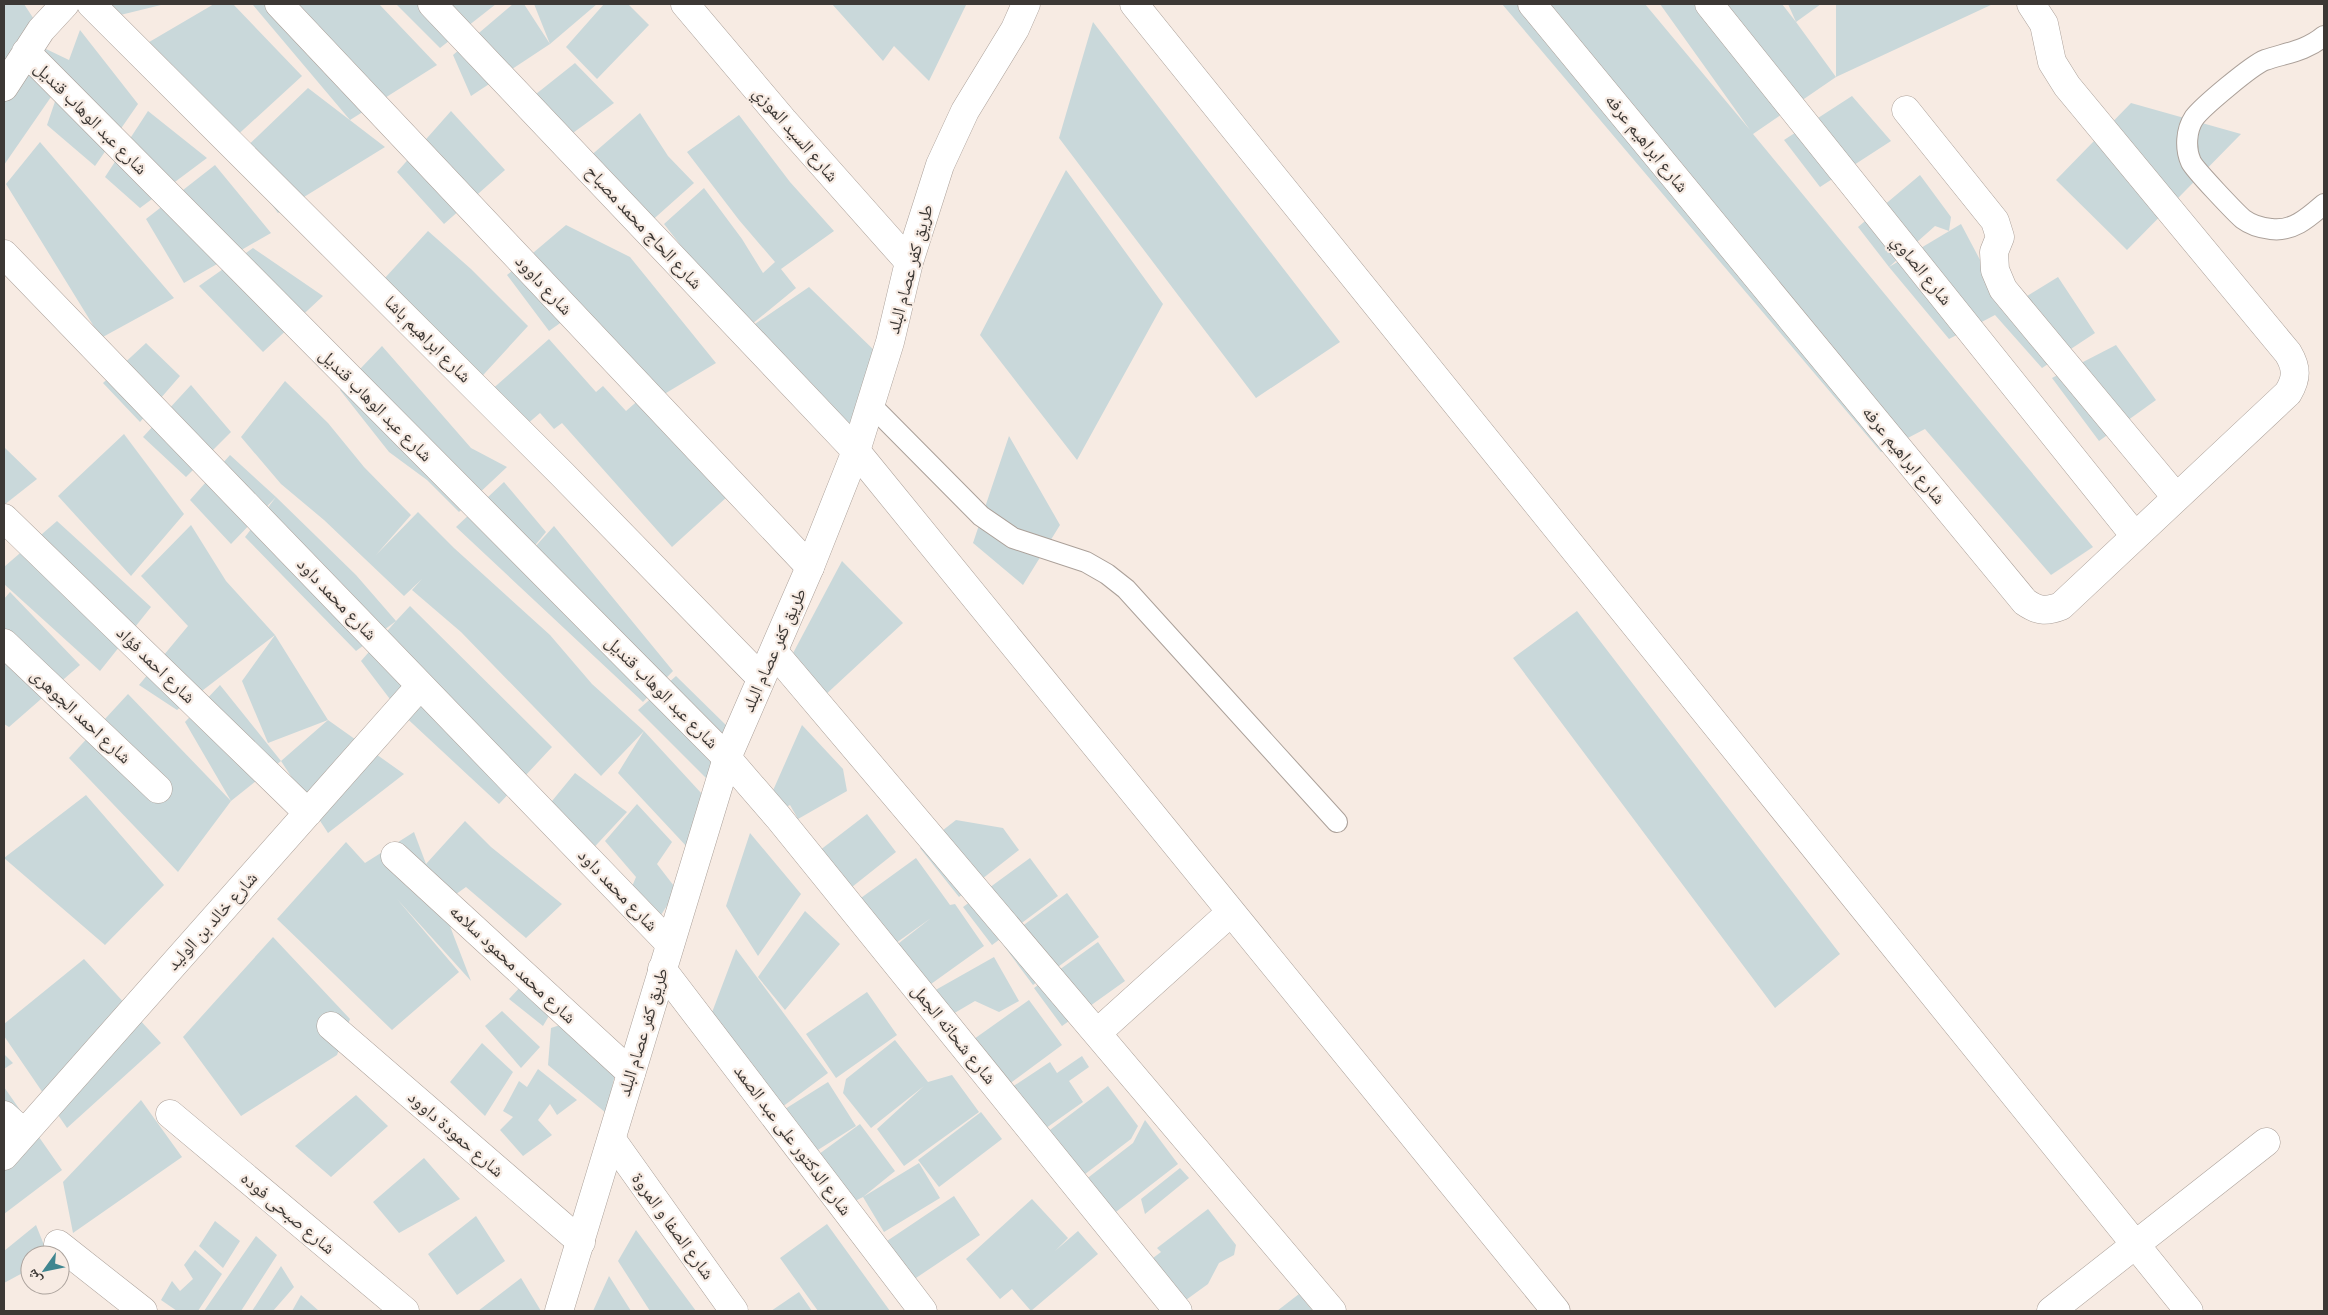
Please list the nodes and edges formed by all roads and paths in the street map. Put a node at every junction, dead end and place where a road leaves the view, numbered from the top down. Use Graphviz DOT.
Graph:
graph roads {
  1 [pos="65,4"];
  2 [pos="91,4"];
  3 [pos="279,4"];
  4 [pos="432,4"];
  5 [pos="685,4"];
  6 [pos="1026,4"];
  7 [pos="1134,4"];
  8 [pos="1532,4"];
  9 [pos="1709,4"];
  10 [pos="2031,4"];
  11 [pos="2324,36"];
  12 [pos="26,52"];
  13 [pos="4,87"];
  14 [pos="1906,110"];
  15 [pos="2324,204"];
  16 [pos="4,254"];
  17 [pos="909,262"];
  18 [pos="872,406"];
  19 [pos="856,451"];
  20 [pos="2176,497"];
  21 [pos="4,518"];
  22 [pos="2134,536"];
  23 [pos="810,566"];
  24 [pos="4,643"];
  25 [pos="774,652"];
  26 [pos="761,678"];
  27 [pos="420,686"];
  28 [pos="727,758"];
  29 [pos="158,789"];
  30 [pos="308,813"];
  31 [pos="1337,822"];
  32 [pos="395,856"];
  33 [pos="1231,912"];
  34 [pos="666,956"];
  35 [pos="331,1026"];
  36 [pos="1097,1033"];
  37 [pos="631,1072"];
  38 [pos="170,1114"];
  39 [pos="4,1115"];
  40 [pos="24,1133"];
  41 [pos="612,1140"];
  42 [pos="2266,1142"];
  43 [pos="4,1156"];
  44 [pos="580,1242"];
  45 [pos="58,1244"];
  46 [pos="2135,1246"];
  47 [pos="143,1311"];
  48 [pos="405,1311"];
  49 [pos="560,1311"];
  50 [pos="734,1311"];
  51 [pos="923,1311"];
  52 [pos="1178,1311"];
  53 [pos="1332,1311"];
  54 [pos="1556,1311"];
  55 [pos="2051,1311"];
  56 [pos="2189,1311"];
  1 -- 12 [label="street"];
  2 -- 26 [label="street, شارع ابراهيم باشا"];
  3 -- 23 [label="street, شارع داوود"];
  4 -- 19 [label="street, شارع الحاج محمد مصباح"];
  5 -- 17 [label="street, شارع السيد الموزي"];
  6 -- 17 [label="street, طريق كفر عصام البلد"];
  7 -- 46 [label="street"];
  8 -- 22 [label="street, شارع ابراهيم عرفه"];
  9 -- 22 [label="street, شارع الصاوي"];
  10 -- 20 [label="street, شارع ابراهيم عرفه"];
  11 -- 15 [label="lane"];
  12 -- 13 [label="street"];
  12 -- 28 [label="street, شارع عبد الوهاب قنديل"];
  14 -- 20 [label="street"];
  16 -- 27 [label="street, شارع محمد داود"];
  17 -- 18 [label="street, طريق كفر عصام البلد"];
  18 -- 19 [label="street, طريق كفر عصام البلد"];
  18 -- 31 [label="lane"];
  19 -- 23 [label="street, طريق كفر عصام البلد"];
  19 -- 33 [label="street, شارع الحاج محمد مصباح"];
  20 -- 22 [label="street, شارع ابراهيم عرفه"];
  21 -- 30 [label="street, شارع احمد فؤاد"];
  23 -- 25 [label="street, طريق كفر عصام البلد"];
  24 -- 29 [label="street, شارع احمد الجوهرى"];
  25 -- 26 [label="street, طريق كفر عصام البلد"];
  25 -- 36 [label="street"];
  26 -- 28 [label="street, طريق كفر عصام البلد"];
  27 -- 30 [label="street, شارع خالد بن الوليد"];
  27 -- 34 [label="street, شارع محمد داود"];
  28 -- 34 [label="street, طريق كفر عصام البلد"];
  28 -- 52 [label="street, شارع شحاته الجمل"];
  30 -- 40 [label="street, شارع خالد بن الوليد"];
  32 -- 37 [label="street, شارع محمد محمود سلامه"];
  33 -- 36 [label="street"];
  33 -- 54 [label="street, شارع الحاج محمد مصباح"];
  34 -- 37 [label="street, طريق كفر عصام البلد"];
  34 -- 51 [label="street, شارع الدكتور على عبد الصمد"];
  35 -- 44 [label="street, شارع حمودة داوود"];
  36 -- 53 [label="street"];
  37 -- 41 [label="street, طريق كفر عصام البلد"];
  38 -- 48 [label="street, شارع صبحى فوده"];
  39 -- 40 [label="street"];
  40 -- 43 [label="street, شارع خالد بن الوليد"];
  41 -- 44 [label="street, طريق كفر عصام البلد"];
  41 -- 50 [label="street, شارع الصفا و المروة"];
  42 -- 46 [label="street"];
  44 -- 49 [label="street, طريق كفر عصام البلد"];
  45 -- 47 [label="street"];
  46 -- 55 [label="street"];
  46 -- 56 [label="street"];
}
